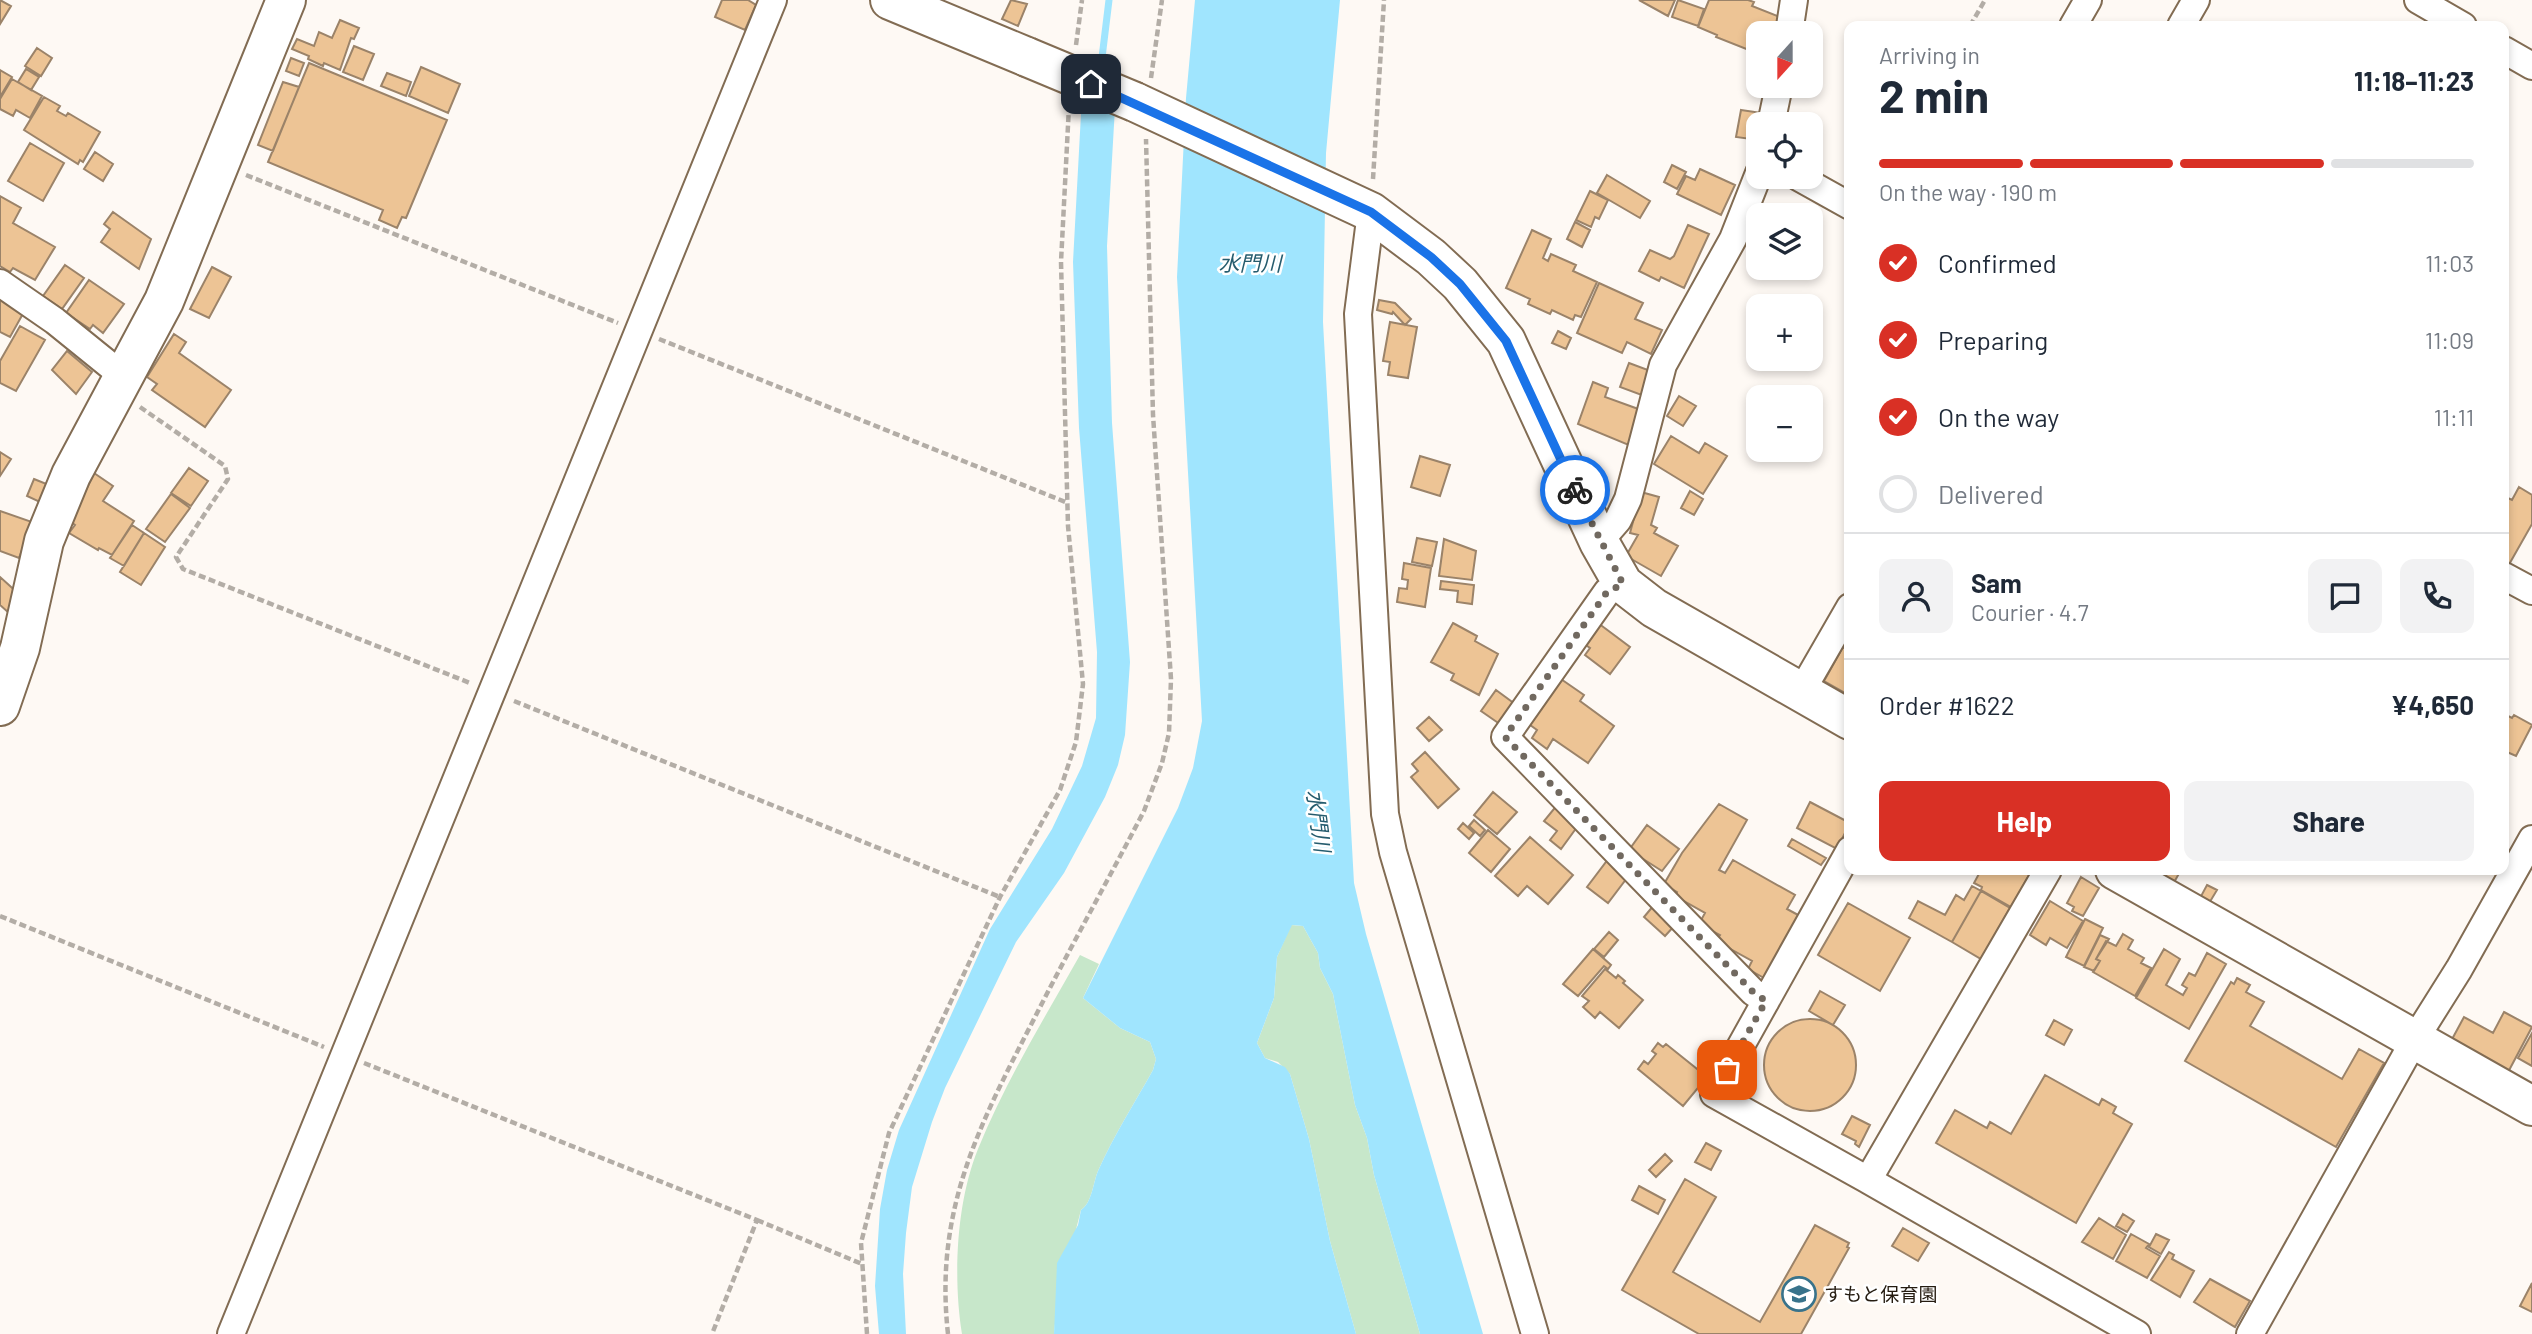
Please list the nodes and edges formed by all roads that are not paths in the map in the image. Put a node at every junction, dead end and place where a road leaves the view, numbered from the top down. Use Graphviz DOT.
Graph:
graph roads {
  1 [pos="286,0"];
  2 [pos="773,0"];
  3 [pos="890,0"];
  4 [pos="1794,0"];
  5 [pos="2088,0"];
  6 [pos="2196,0"];
  7 [pos="2418,0"];
  8 [pos="1790,21"];
  9 [pos="2076,21"];
  10 [pos="2184,21"];
  11 [pos="2454,21"];
  12 [pos="2509,53"];
  13 [pos="2532,66"];
  14 [pos="1753,189"];
  15 [pos="1819,189"];
  16 [pos="1844,203"];
  17 [pos="1371,212"];
  18 [pos="0,283"];
  19 [pos="123,376"];
  20 [pos="1599,542"];
  21 [pos="2509,579"];
  22 [pos="1623,584"];
  23 [pos="2532,591"];
  24 [pos="1844,617"];
  25 [pos="1801,692"];
  26 [pos="0,706"];
  27 [pos="1844,717"];
  28 [pos="2532,839"];
  29 [pos="1844,861"];
  30 [pos="2045,875"];
  31 [pos="2124,875"];
  32 [pos="1766,1001"];
  33 [pos="2414,1039"];
  34 [pos="2532,1106"];
  35 [pos="1868,1180"];
  36 [pos="231,1334"];
  37 [pos="1535,1334"];
  38 [pos="2137,1334"];
  39 [pos="2250,1334"];
  1 -- 19 [label="street"];
  2 -- 36 [label="street"];
  3 -- 17 [label="street, bridge"];
  4 -- 8 [label="street"];
  5 -- 9 [label="street"];
  6 -- 10 [label="street"];
  7 -- 11 [label="street"];
  12 -- 13 [label="street"];
  14 -- 20 [label="street"];
  15 -- 16 [label="street"];
  17 -- 20 [label="street"];
  17 -- 37 [label="street"];
  18 -- 19 [label="street"];
  19 -- 26 [label="street"];
  20 -- 22 [label="street"];
  21 -- 23 [label="street"];
  22 -- 25 [label="street"];
  22 -- 32 [label="street"];
  24 -- 25 [label="street"];
  25 -- 27 [label="street"];
  28 -- 33 [label="street"];
  29 -- 32 [label="street"];
  30 -- 35 [label="street"];
  31 -- 33 [label="street"];
  32 -- 35 [label="street"];
  33 -- 34 [label="street"];
  33 -- 39 [label="street"];
  35 -- 38 [label="street"];
}
